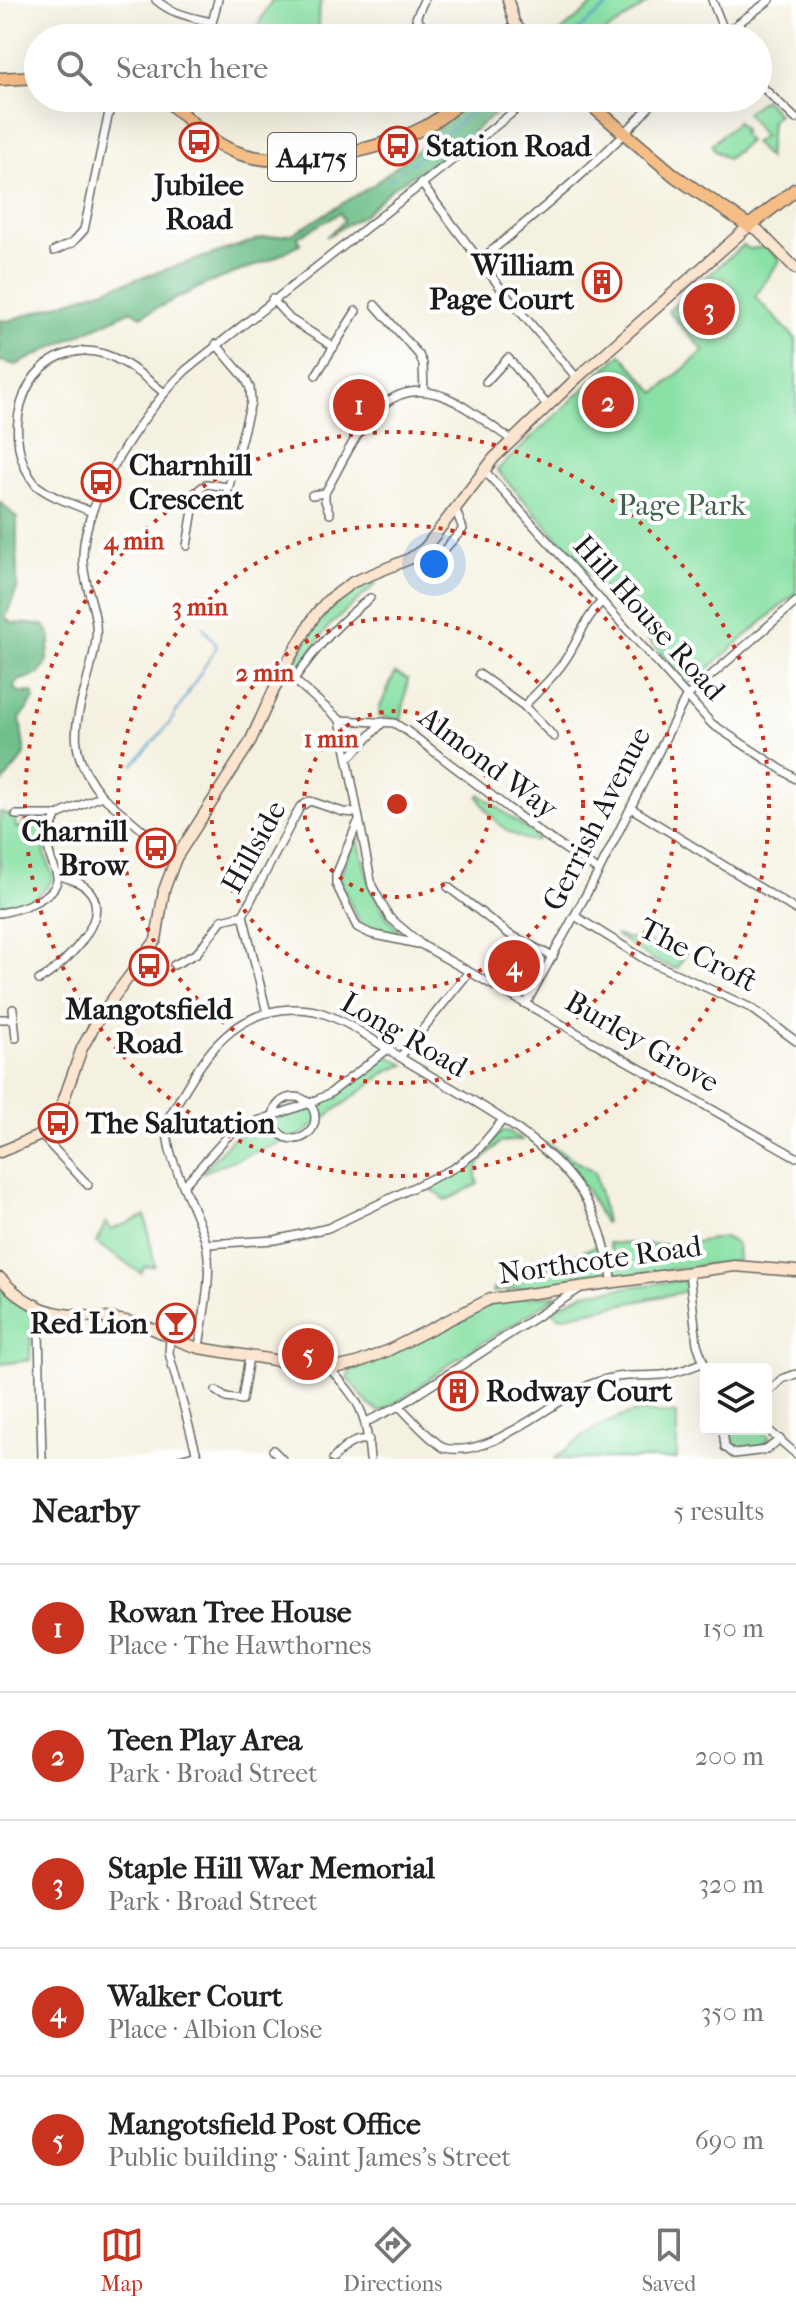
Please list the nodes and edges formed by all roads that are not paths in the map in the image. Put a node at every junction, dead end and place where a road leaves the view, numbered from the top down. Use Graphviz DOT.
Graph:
graph roads {
  1 [pos="156,0"];
  2 [pos="218,0"];
  3 [pos="424,0"];
  4 [pos="508,0"];
  5 [pos="712,0"];
  6 [pos="770,0"];
  7 [pos="211,22"];
  8 [pos="421,24"];
  9 [pos="515,24"];
  10 [pos="719,24"];
  11 [pos="739,24"];
  12 [pos="24,78"];
  13 [pos="0,79"];
  14 [pos="772,96"];
  15 [pos="109,112"];
  16 [pos="446,112"];
  17 [pos="513,112"];
  18 [pos="599,112"];
  19 [pos="645,112"];
  20 [pos="182,113"];
  21 [pos="796,119"];
  22 [pos="625,135"];
  23 [pos="421,183"];
  24 [pos="796,189"];
  25 [pos="749,226"];
  26 [pos="54,251"];
  27 [pos="479,261"];
  28 [pos="796,269"];
  29 [pos="272,299"];
  30 [pos="375,305"];
  31 [pos="356,311"];
  32 [pos="395,311"];
  33 [pos="387,318"];
  34 [pos="216,344"];
  35 [pos="334,347"];
  36 [pos="316,375"];
  37 [pos="577,378"];
  38 [pos="486,382"];
  39 [pos="163,392"];
  40 [pos="424,392"];
  41 [pos="548,406"];
  42 [pos="512,440"];
  43 [pos="483,469"];
  44 [pos="228,487"];
  45 [pos="325,493"];
  46 [pos="312,495"];
  47 [pos="224,505"];
  48 [pos="455,508"];
  49 [pos="92,512"];
  50 [pos="330,514"];
  51 [pos="187,546"];
  52 [pos="422,574"];
  53 [pos="370,598"];
  54 [pos="602,601"];
  55 [pos="796,602"];
  56 [pos="283,670"];
  57 [pos="479,674"];
  58 [pos="294,679"];
  59 [pos="686,697"];
  60 [pos="524,706"];
  61 [pos="340,720"];
  62 [pos="383,722"];
  63 [pos="554,737"];
  64 [pos="348,759"];
  65 [pos="794,775"];
  66 [pos="102,796"];
  67 [pos="631,808"];
  68 [pos="57,815"];
  69 [pos="357,818"];
  70 [pos="18,826"];
  71 [pos="176,858"];
  72 [pos="599,871"];
  73 [pos="57,875"];
  74 [pos="448,887"];
  75 [pos="796,910"];
  76 [pos="0,913"];
  77 [pos="243,915"];
  78 [pos="575,916"];
  79 [pos="422,945"];
  80 [pos="553,957"];
  81 [pos="174,965"];
  82 [pos="469,972"];
  83 [pos="39,980"];
  84 [pos="526,1004"];
  85 [pos="13,1009"];
  86 [pos="267,1013"];
  87 [pos="0,1019"];
  88 [pos="14,1019"];
  89 [pos="16,1038"];
  90 [pos="796,1041"];
  91 [pos="388,1049"];
  92 [pos="400,1057"];
  93 [pos="310,1103"];
  94 [pos="273,1117"];
  95 [pos="502,1121"];
  96 [pos="41,1135"];
  97 [pos="0,1152"];
  98 [pos="796,1157"];
  99 [pos="185,1184"];
  100 [pos="88,1185"];
  101 [pos="207,1244"];
  102 [pos="796,1271"];
  103 [pos="689,1272"];
  104 [pos="0,1278"];
  105 [pos="613,1283"];
  106 [pos="580,1288"];
  107 [pos="42,1309"];
  108 [pos="170,1339"];
  109 [pos="199,1348"];
  110 [pos="249,1357"];
  111 [pos="703,1363"];
  112 [pos="700,1367"];
  113 [pos="330,1369"];
  114 [pos="796,1374"];
  115 [pos="772,1388"];
  116 [pos="216,1391"];
  117 [pos="399,1406"];
  118 [pos="366,1422"];
  119 [pos="772,1433"];
  120 [pos="724,1435"];
  121 [pos="780,1439"];
  122 [pos="369,1440"];
  123 [pos="273,1450"];
  124 [pos="796,1454"];
  125 [pos="197,1457"];
  126 [pos="42,1459"];
  127 [pos="180,1459"];
  128 [pos="282,1459"];
  129 [pos="333,1459"];
  130 [pos="370,1459"];
  1 -- 7 [label="street"];
  2 -- 7 [label="street"];
  3 -- 8 [label="street"];
  4 -- 9 [label="main road"];
  5 -- 10 [label="street"];
  6 -- 11 [label="street"];
  12 -- 13 [label="main road"];
  14 -- 21 [label="street"];
  15 -- 26 [label="street"];
  16 -- 20 [label="main road, A4175"];
  17 -- 23 [label="street"];
  18 -- 22 [label="main road"];
  19 -- 22 [label="street"];
  22 -- 25 [label="main road"];
  22 -- 27 [label="street"];
  23 -- 27 [label="street"];
  23 -- 29 [label="street"];
  24 -- 25 [label="main road"];
  25 -- 28 [label="main road"];
  25 -- 37 [label="main road"];
  27 -- 37 [label="street"];
  29 -- 34 [label="street"];
  29 -- 35 [label="street"];
  30 -- 33 [label="street"];
  31 -- 35 [label="street"];
  32 -- 33 [label="street"];
  33 -- 40 [label="street"];
  34 -- 39 [label="street"];
  34 -- 44 [label="street"];
  35 -- 36 [label="street"];
  37 -- 41 [label="main road"];
  38 -- 41 [label="street"];
  39 -- 49 [label="street"];
  39 -- 49 [label="street"];
  40 -- 42 [label="street"];
  40 -- 45 [label="street"];
  41 -- 42 [label="main road"];
  42 -- 43 [label="main road"];
  43 -- 48 [label="main road"];
  43 -- 54 [label="street, Hill House Road"];
  44 -- 47 [label="street"];
  44 -- 51 [label="street"];
  45 -- 46 [label="street"];
  45 -- 50 [label="street"];
  48 -- 52 [label="street"];
  48 -- 56 [label="main road"];
  49 -- 66 [label="street"];
  53 -- 58 [label="street"];
  54 -- 59 [label="street, Hill House Road"];
  54 -- 60 [label="street"];
  55 -- 59 [label="street"];
  56 -- 58 [label="street"];
  56 -- 71 [label="main road"];
  57 -- 60 [label="street"];
  58 -- 61 [label="street"];
  59 -- 65 [label="street, Hill House Road"];
  59 -- 67 [label="street, Gerrish Avenue"];
  60 -- 63 [label="street"];
  61 -- 62 [label="street, Almond Way"];
  61 -- 64 [label="street, Burley Grove"];
  62 -- 64 [label="street"];
  62 -- 72 [label="street, Almond Way"];
  64 -- 69 [label="street, Burley Grove"];
  66 -- 68 [label="street"];
  66 -- 71 [label="street"];
  67 -- 72 [label="street, Gerrish Avenue"];
  67 -- 75 [label="street"];
  68 -- 70 [label="street"];
  68 -- 73 [label="street"];
  69 -- 77 [label="street, Hillside"];
  69 -- 79 [label="street, Burley Grove"];
  69 -- 79 [label="street, Burley Grove"];
  71 -- 96 [label="main road"];
  72 -- 78 [label="street, Gerrish Avenue"];
  73 -- 76 [label="street"];
  73 -- 83 [label="street"];
  74 -- 80 [label="street"];
  77 -- 81 [label="street"];
  77 -- 86 [label="street, Hillside"];
  78 -- 80 [label="street, Gerrish Avenue"];
  78 -- 90 [label="street, The Croft"];
  79 -- 82 [label="street, Burley Grove"];
  80 -- 84 [label="street, Gerrish Avenue"];
  82 -- 84 [label="street, Burley Grove"];
  82 -- 92 [label="street"];
  84 -- 98 [label="street, Burley Grove"];
  85 -- 88 [label="street"];
  86 -- 91 [label="street, Long Road"];
  86 -- 99 [label="street, Long Road"];
  87 -- 88 [label="street"];
  88 -- 89 [label="street"];
  91 -- 92 [label="street, Long Road"];
  91 -- 93 [label="street"];
  92 -- 95 [label="street, Long Road"];
  93 -- 94 [label="street"];
  93 -- 94 [label="street"];
  93 -- 94 [label="street"];
  94 -- 99 [label="street"];
  95 -- 101 [label="street"];
  95 -- 105 [label="street, Long Road"];
  96 -- 97 [label="main road"];
  96 -- 100 [label="street"];
  99 -- 101 [label="street, Long Road"];
  101 -- 109 [label="street, Long Road"];
  102 -- 103 [label="main road, Northcote Road"];
  103 -- 105 [label="main road, Northcote Road"];
  103 -- 111 [label="street"];
  104 -- 107 [label="main road"];
  105 -- 106 [label="main road, Northcote Road"];
  106 -- 113 [label="main road, Northcote Road"];
  106 -- 117 [label="street"];
  107 -- 108 [label="main road"];
  107 -- 126 [label="street"];
  108 -- 109 [label="main road"];
  108 -- 125 [label="street"];
  109 -- 110 [label="main road"];
  110 -- 113 [label="main road"];
  110 -- 116 [label="street"];
  112 -- 117 [label="street"];
  113 -- 118 [label="street"];
  114 -- 115 [label="street"];
  117 -- 118 [label="street"];
  118 -- 122 [label="street"];
  119 -- 121 [label="street"];
  120 -- 121 [label="street"];
  121 -- 124 [label="street"];
  122 -- 129 [label="street"];
  122 -- 130 [label="street"];
  123 -- 128 [label="street"];
  125 -- 127 [label="street"];
}
